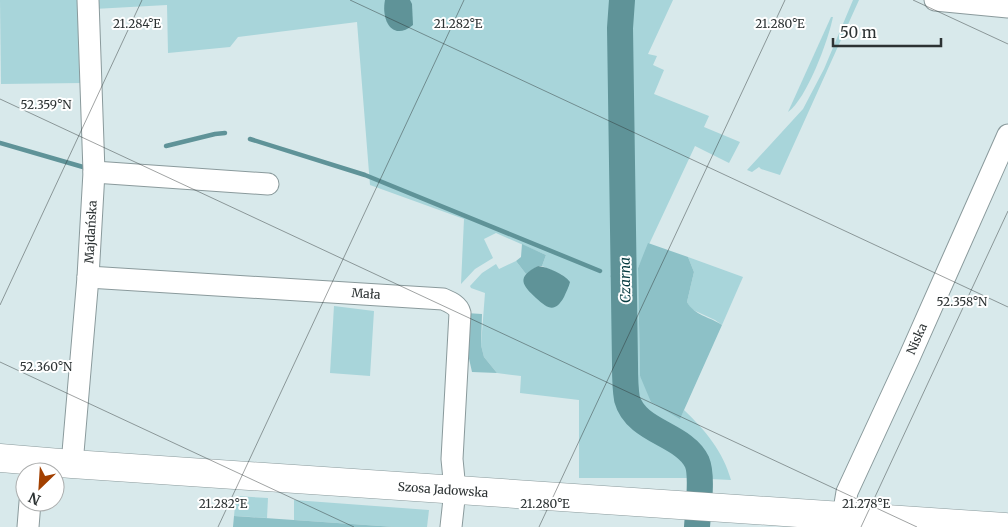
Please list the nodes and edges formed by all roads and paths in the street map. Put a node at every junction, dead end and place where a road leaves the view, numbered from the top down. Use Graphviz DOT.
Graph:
graph roads {
  1 [pos="88,0"];
  2 [pos="935,0"];
  3 [pos="1008,7"];
  4 [pos="1008,135"];
  5 [pos="94,172"];
  6 [pos="268,184"];
  7 [pos="88,277"];
  8 [pos="0,458"];
  9 [pos="16,462"];
  10 [pos="65,464"];
  11 [pos="72,464"];
  12 [pos="455,490"];
  13 [pos="29,512"];
  14 [pos="843,516"];
  15 [pos="28,527"];
  16 [pos="450,527"];
  17 [pos="1005,527"];
  1 -- 5 [label="street, Majdańska"];
  2 -- 3 [label="street"];
  4 -- 14 [label="street, Niska"];
  5 -- 6 [label="street"];
  5 -- 7 [label="street, Majdańska"];
  7 -- 11 [label="street, Majdańska"];
  7 -- 12 [label="street, Mała"];
  8 -- 9 [label="main road, Szosa Jadowska"];
  10 -- 11 [label="main road, Szosa Jadowska"];
  11 -- 12 [label="main road, Szosa Jadowska"];
  12 -- 14 [label="main road, Szosa Jadowska"];
  12 -- 16 [label="street, Mała"];
  13 -- 15 [label="street"];
  14 -- 17 [label="main road, Szosa Jadowska"];
}
